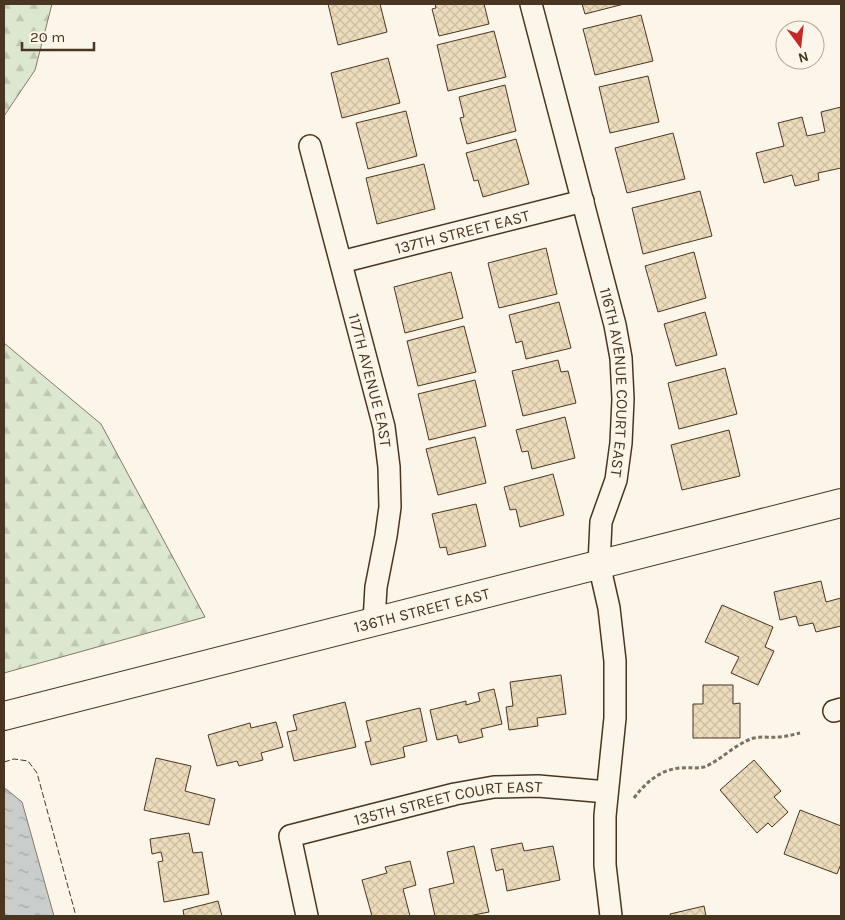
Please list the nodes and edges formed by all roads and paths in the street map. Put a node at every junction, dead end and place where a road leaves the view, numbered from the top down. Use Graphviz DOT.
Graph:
graph roads {
  1 [pos="531,4"];
  2 [pos="310,146"];
  3 [pos="583,201"];
  4 [pos="341,262"];
  5 [pos="841,503"];
  6 [pos="599,564"];
  7 [pos="374,621"];
  8 [pos="4,716"];
  9 [pos="800,733"];
  10 [pos="607,792"];
  11 [pos="634,798"];
  12 [pos="307,916"];
  13 [pos="611,916"];
  1 -- 3 [label="street, 116TH AVENUE COURT EAST"];
  2 -- 4 [label="street, 117TH AVENUE EAST"];
  3 -- 4 [label="street, 137TH STREET EAST"];
  3 -- 6 [label="street, 116TH AVENUE COURT EAST"];
  4 -- 7 [label="street, 117TH AVENUE EAST"];
  5 -- 6 [label="street, 136TH STREET EAST"];
  6 -- 7 [label="street, 136TH STREET EAST"];
  6 -- 10 [label="street, 116TH AVENUE COURT EAST"];
  7 -- 8 [label="street, 136TH STREET EAST"];
  9 -- 11 [label="path"];
  10 -- 12 [label="street, 135TH STREET COURT EAST"];
  10 -- 13 [label="street, 116TH AVENUE COURT EAST"];
}
